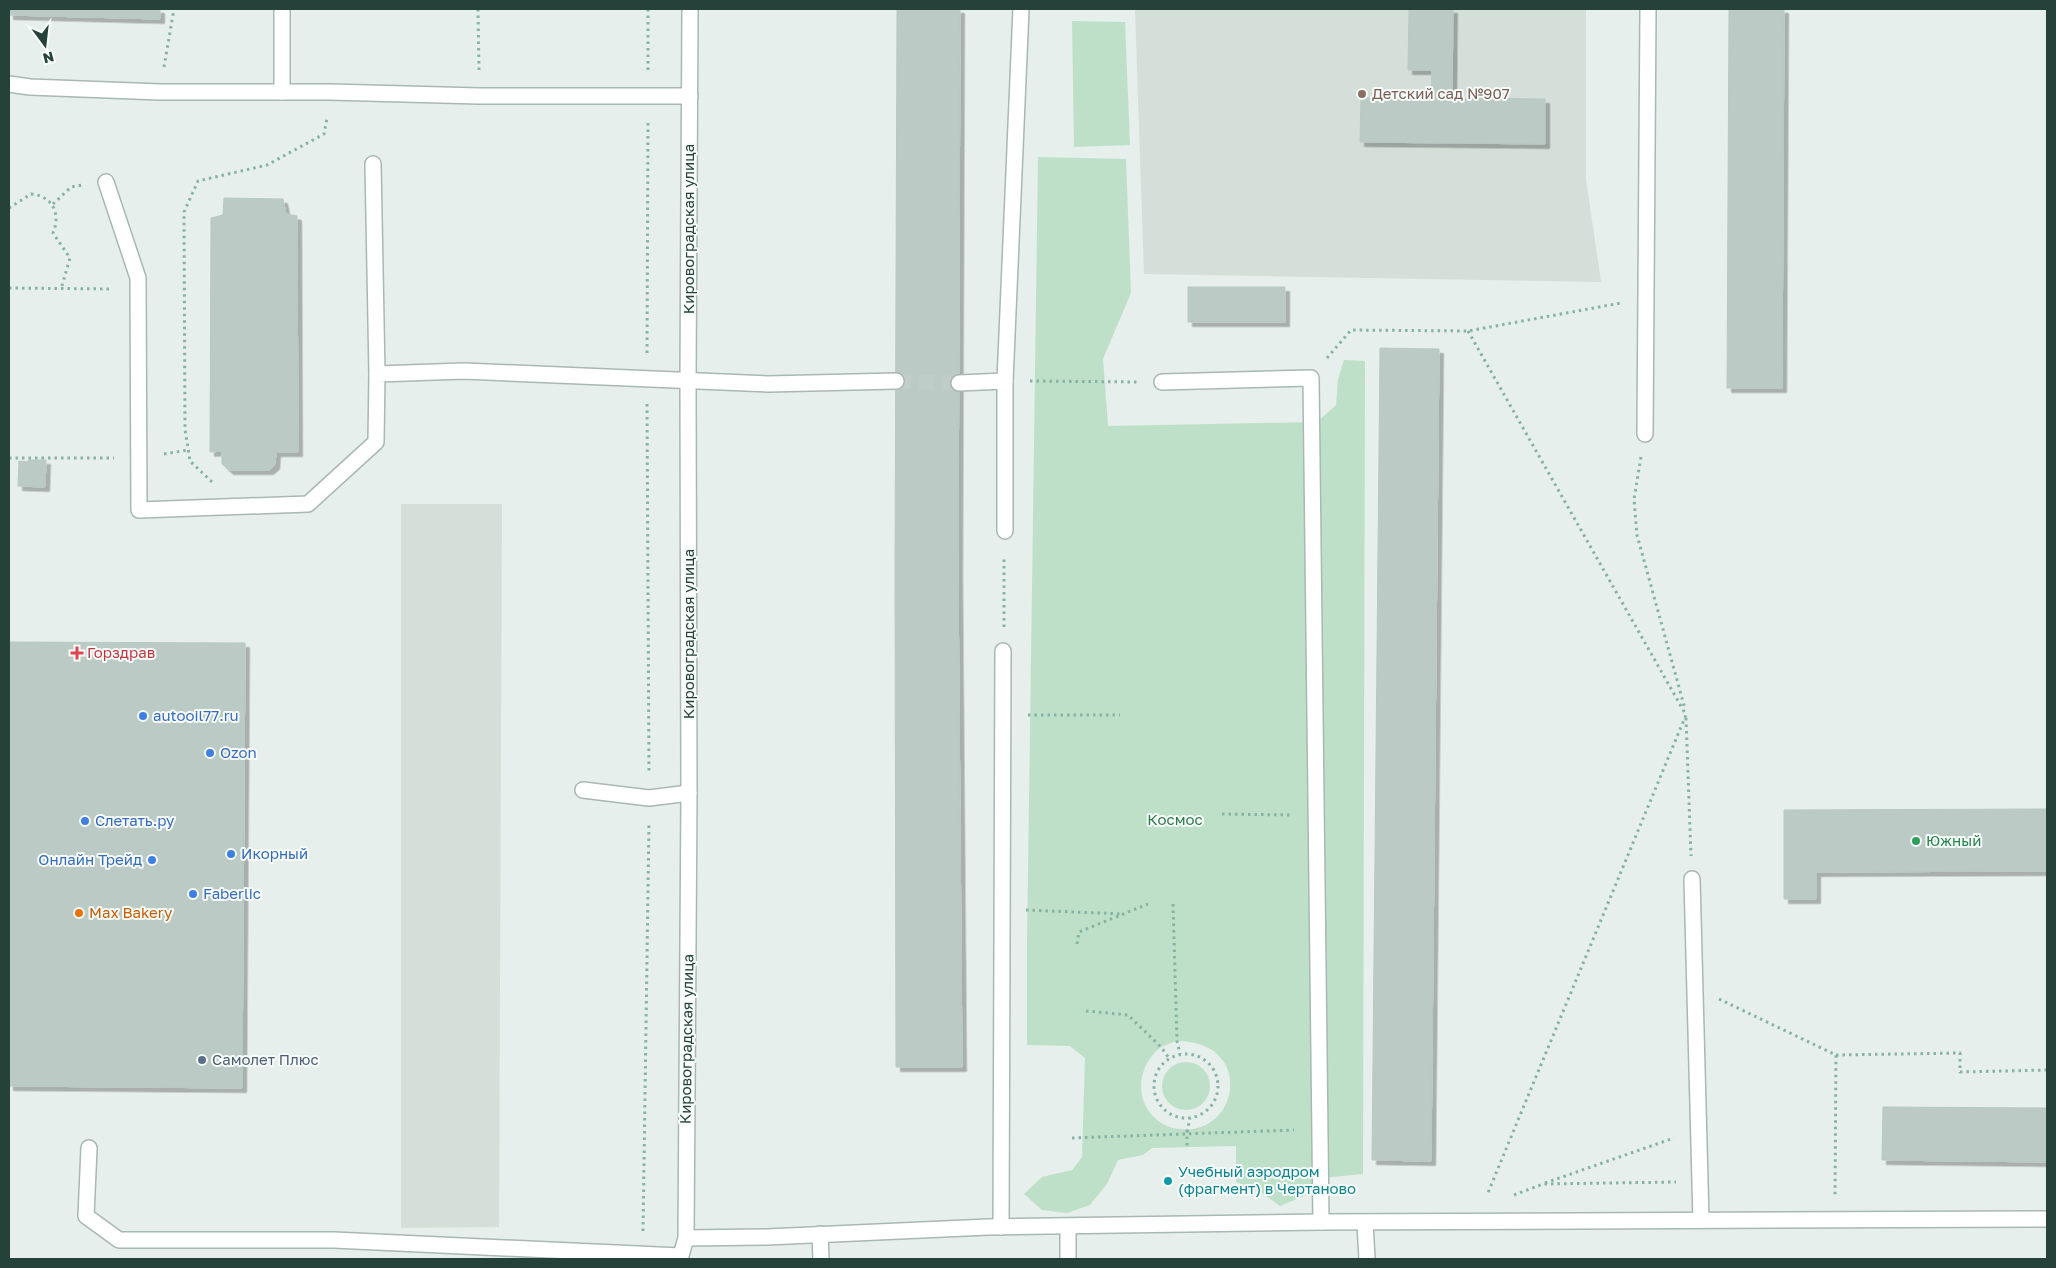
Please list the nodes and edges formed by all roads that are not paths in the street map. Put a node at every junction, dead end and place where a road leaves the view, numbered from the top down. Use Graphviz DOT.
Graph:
graph roads {
  1 [pos="282,9"];
  2 [pos="690,9"];
  3 [pos="1022,9"];
  4 [pos="1648,9"];
  5 [pos="9,84"];
  6 [pos="282,92"];
  7 [pos="690,96"];
  8 [pos="373,164"];
  9 [pos="106,182"];
  10 [pos="377,374"];
  11 [pos="688,381"];
  12 [pos="896,381"];
  13 [pos="1005,381"];
  14 [pos="1162,382"];
  15 [pos="959,383"];
  16 [pos="1645,434"];
  17 [pos="1005,531"];
  18 [pos="1003,651"];
  19 [pos="583,790"];
  20 [pos="689,793"];
  21 [pos="1692,879"];
  22 [pos="89,1148"];
  23 [pos="1701,1220"];
  24 [pos="2047,1220"];
  25 [pos="1321,1222"];
  26 [pos="1365,1223"];
  27 [pos="1001,1227"];
  28 [pos="1068,1227"];
  29 [pos="820,1234"];
  30 [pos="686,1238"];
  31 [pos="680,1257"];
  32 [pos="821,1259"];
  33 [pos="1068,1259"];
  34 [pos="1367,1259"];
  1 -- 6 [label="street"];
  2 -- 7 [label="street, Кировоградская улица"];
  3 -- 13 [label="street"];
  4 -- 16 [label="street"];
  5 -- 6 [label="street"];
  6 -- 7 [label="street"];
  7 -- 11 [label="street, Кировоградская улица"];
  8 -- 10 [label="street"];
  9 -- 10 [label="street"];
  10 -- 11 [label="street"];
  11 -- 12 [label="street"];
  11 -- 20 [label="street, Кировоградская улица"];
  13 -- 15 [label="street"];
  13 -- 17 [label="street"];
  14 -- 25 [label="street"];
  18 -- 27 [label="street"];
  19 -- 20 [label="street"];
  20 -- 30 [label="street, Кировоградская улица"];
  21 -- 23 [label="street"];
  22 -- 31 [label="street"];
  23 -- 24 [label="street"];
  23 -- 26 [label="street"];
  25 -- 26 [label="street"];
  25 -- 28 [label="street"];
  26 -- 34 [label="street"];
  27 -- 28 [label="street"];
  27 -- 29 [label="street"];
  28 -- 33 [label="street"];
  29 -- 30 [label="street"];
  29 -- 32 [label="street"];
  30 -- 31 [label="street, Кировоградская улица"];
}
